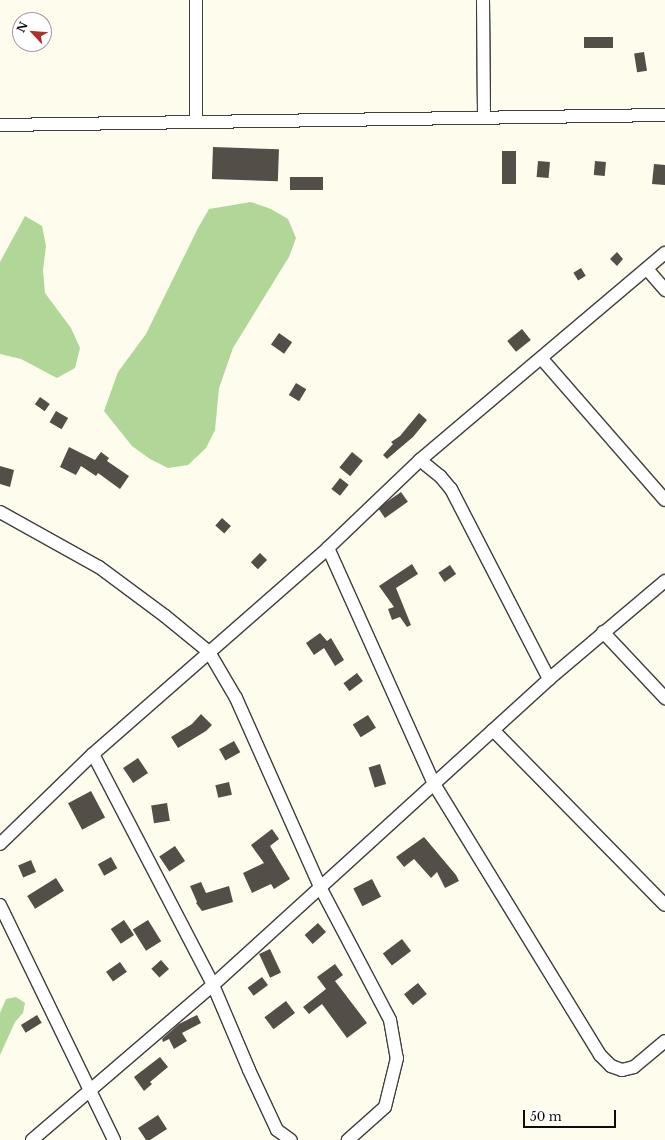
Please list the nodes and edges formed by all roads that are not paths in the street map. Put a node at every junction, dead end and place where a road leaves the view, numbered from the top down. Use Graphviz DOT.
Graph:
graph roads {
  1 [pos="196,0"];
  2 [pos="483,0"];
  3 [pos="665,115"];
  4 [pos="484,118"];
  5 [pos="196,122"];
  6 [pos="0,125"];
  7 [pos="665,253"];
  8 [pos="647,269"];
  9 [pos="665,290"];
  10 [pos="542,359"];
  11 [pos="420,460"];
  12 [pos="665,500"];
  13 [pos="0,512"];
  14 [pos="328,548"];
  15 [pos="665,581"];
  16 [pos="603,632"];
  17 [pos="210,652"];
  18 [pos="549,679"];
  19 [pos="665,698"];
  20 [pos="493,730"];
  21 [pos="93,754"];
  22 [pos="434,784"];
  23 [pos="0,844"];
  24 [pos="320,887"];
  25 [pos="0,905"];
  26 [pos="665,905"];
  27 [pos="214,985"];
  28 [pos="665,1041"];
  29 [pos="90,1089"];
  30 [pos="32,1140"];
  31 [pos="114,1140"];
  32 [pos="291,1140"];
  33 [pos="348,1140"];
  1 -- 5 [label="street"];
  2 -- 4 [label="street"];
  3 -- 4 [label="street"];
  4 -- 5 [label="street"];
  5 -- 6 [label="street"];
  7 -- 8 [label="street"];
  8 -- 9 [label="street"];
  8 -- 10 [label="street"];
  10 -- 11 [label="street"];
  10 -- 12 [label="street"];
  11 -- 14 [label="street"];
  11 -- 18 [label="street"];
  13 -- 17 [label="street"];
  14 -- 17 [label="street"];
  14 -- 22 [label="street"];
  15 -- 16 [label="street"];
  16 -- 18 [label="street"];
  16 -- 19 [label="street"];
  17 -- 21 [label="street"];
  17 -- 24 [label="street"];
  18 -- 20 [label="street"];
  20 -- 22 [label="street"];
  20 -- 26 [label="street"];
  21 -- 23 [label="street"];
  21 -- 27 [label="street"];
  22 -- 24 [label="street"];
  22 -- 28 [label="street"];
  24 -- 27 [label="street"];
  24 -- 33 [label="street"];
  25 -- 29 [label="street"];
  27 -- 29 [label="street"];
  27 -- 32 [label="street"];
  29 -- 30 [label="street"];
  29 -- 31 [label="street"];
}
